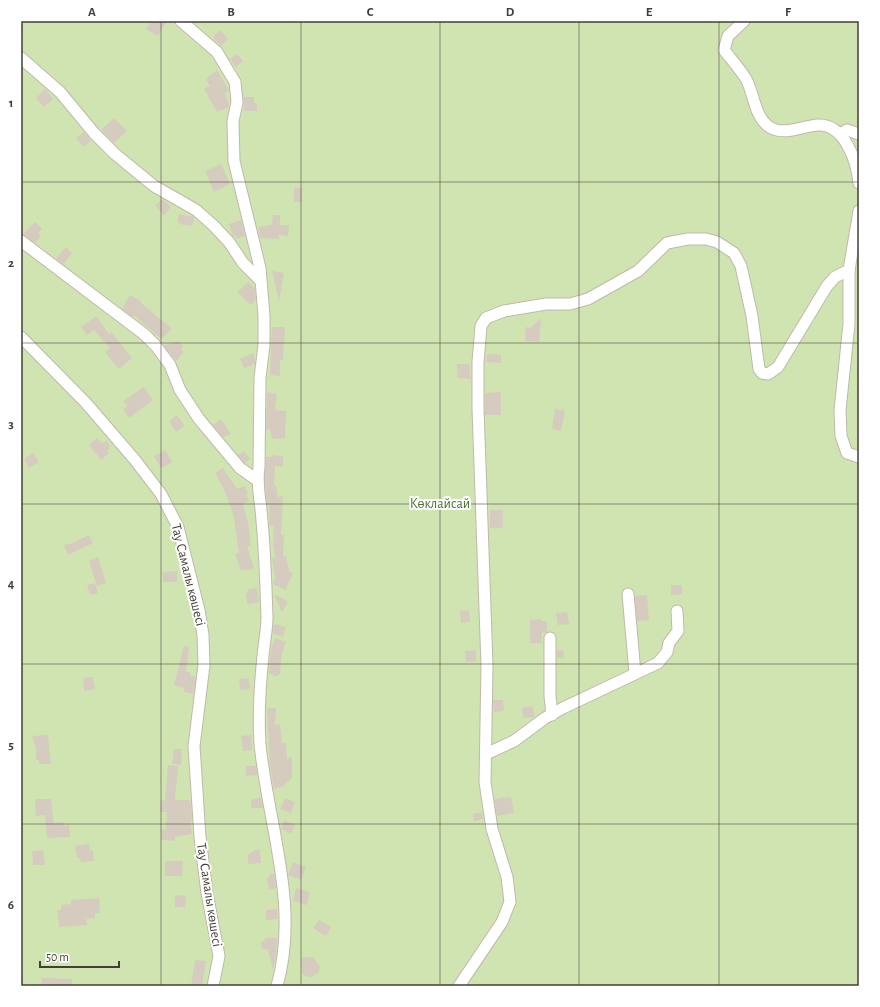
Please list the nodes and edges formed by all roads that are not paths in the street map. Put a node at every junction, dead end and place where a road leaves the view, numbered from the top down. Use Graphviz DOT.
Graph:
graph roads {
  1 [pos="181,21"];
  2 [pos="744,21"];
  3 [pos="21,58"];
  4 [pos="840,134"];
  5 [pos="859,134"];
  6 [pos="859,183"];
  7 [pos="859,211"];
  8 [pos="21,241"];
  9 [pos="849,270"];
  10 [pos="261,281"];
  11 [pos="21,337"];
  12 [pos="859,457"];
  13 [pos="257,480"];
  14 [pos="628,594"];
  15 [pos="678,611"];
  16 [pos="550,638"];
  17 [pos="635,673"];
  18 [pos="552,714"];
  19 [pos="486,754"];
  20 [pos="213,986"];
  21 [pos="277,986"];
  22 [pos="459,986"];
  1 -- 10 [label="street"];
  2 -- 4 [label="street"];
  3 -- 10 [label="street"];
  4 -- 5 [label="street"];
  4 -- 6 [label="street"];
  7 -- 9 [label="street"];
  8 -- 13 [label="street"];
  9 -- 12 [label="street"];
  9 -- 19 [label="street"];
  10 -- 13 [label="street"];
  11 -- 20 [label="street, Тау Самалы көшесі"];
  13 -- 21 [label="street"];
  14 -- 17 [label="street"];
  15 -- 17 [label="street"];
  16 -- 18 [label="street"];
  17 -- 18 [label="street"];
  18 -- 19 [label="street"];
  19 -- 22 [label="street"];
}
